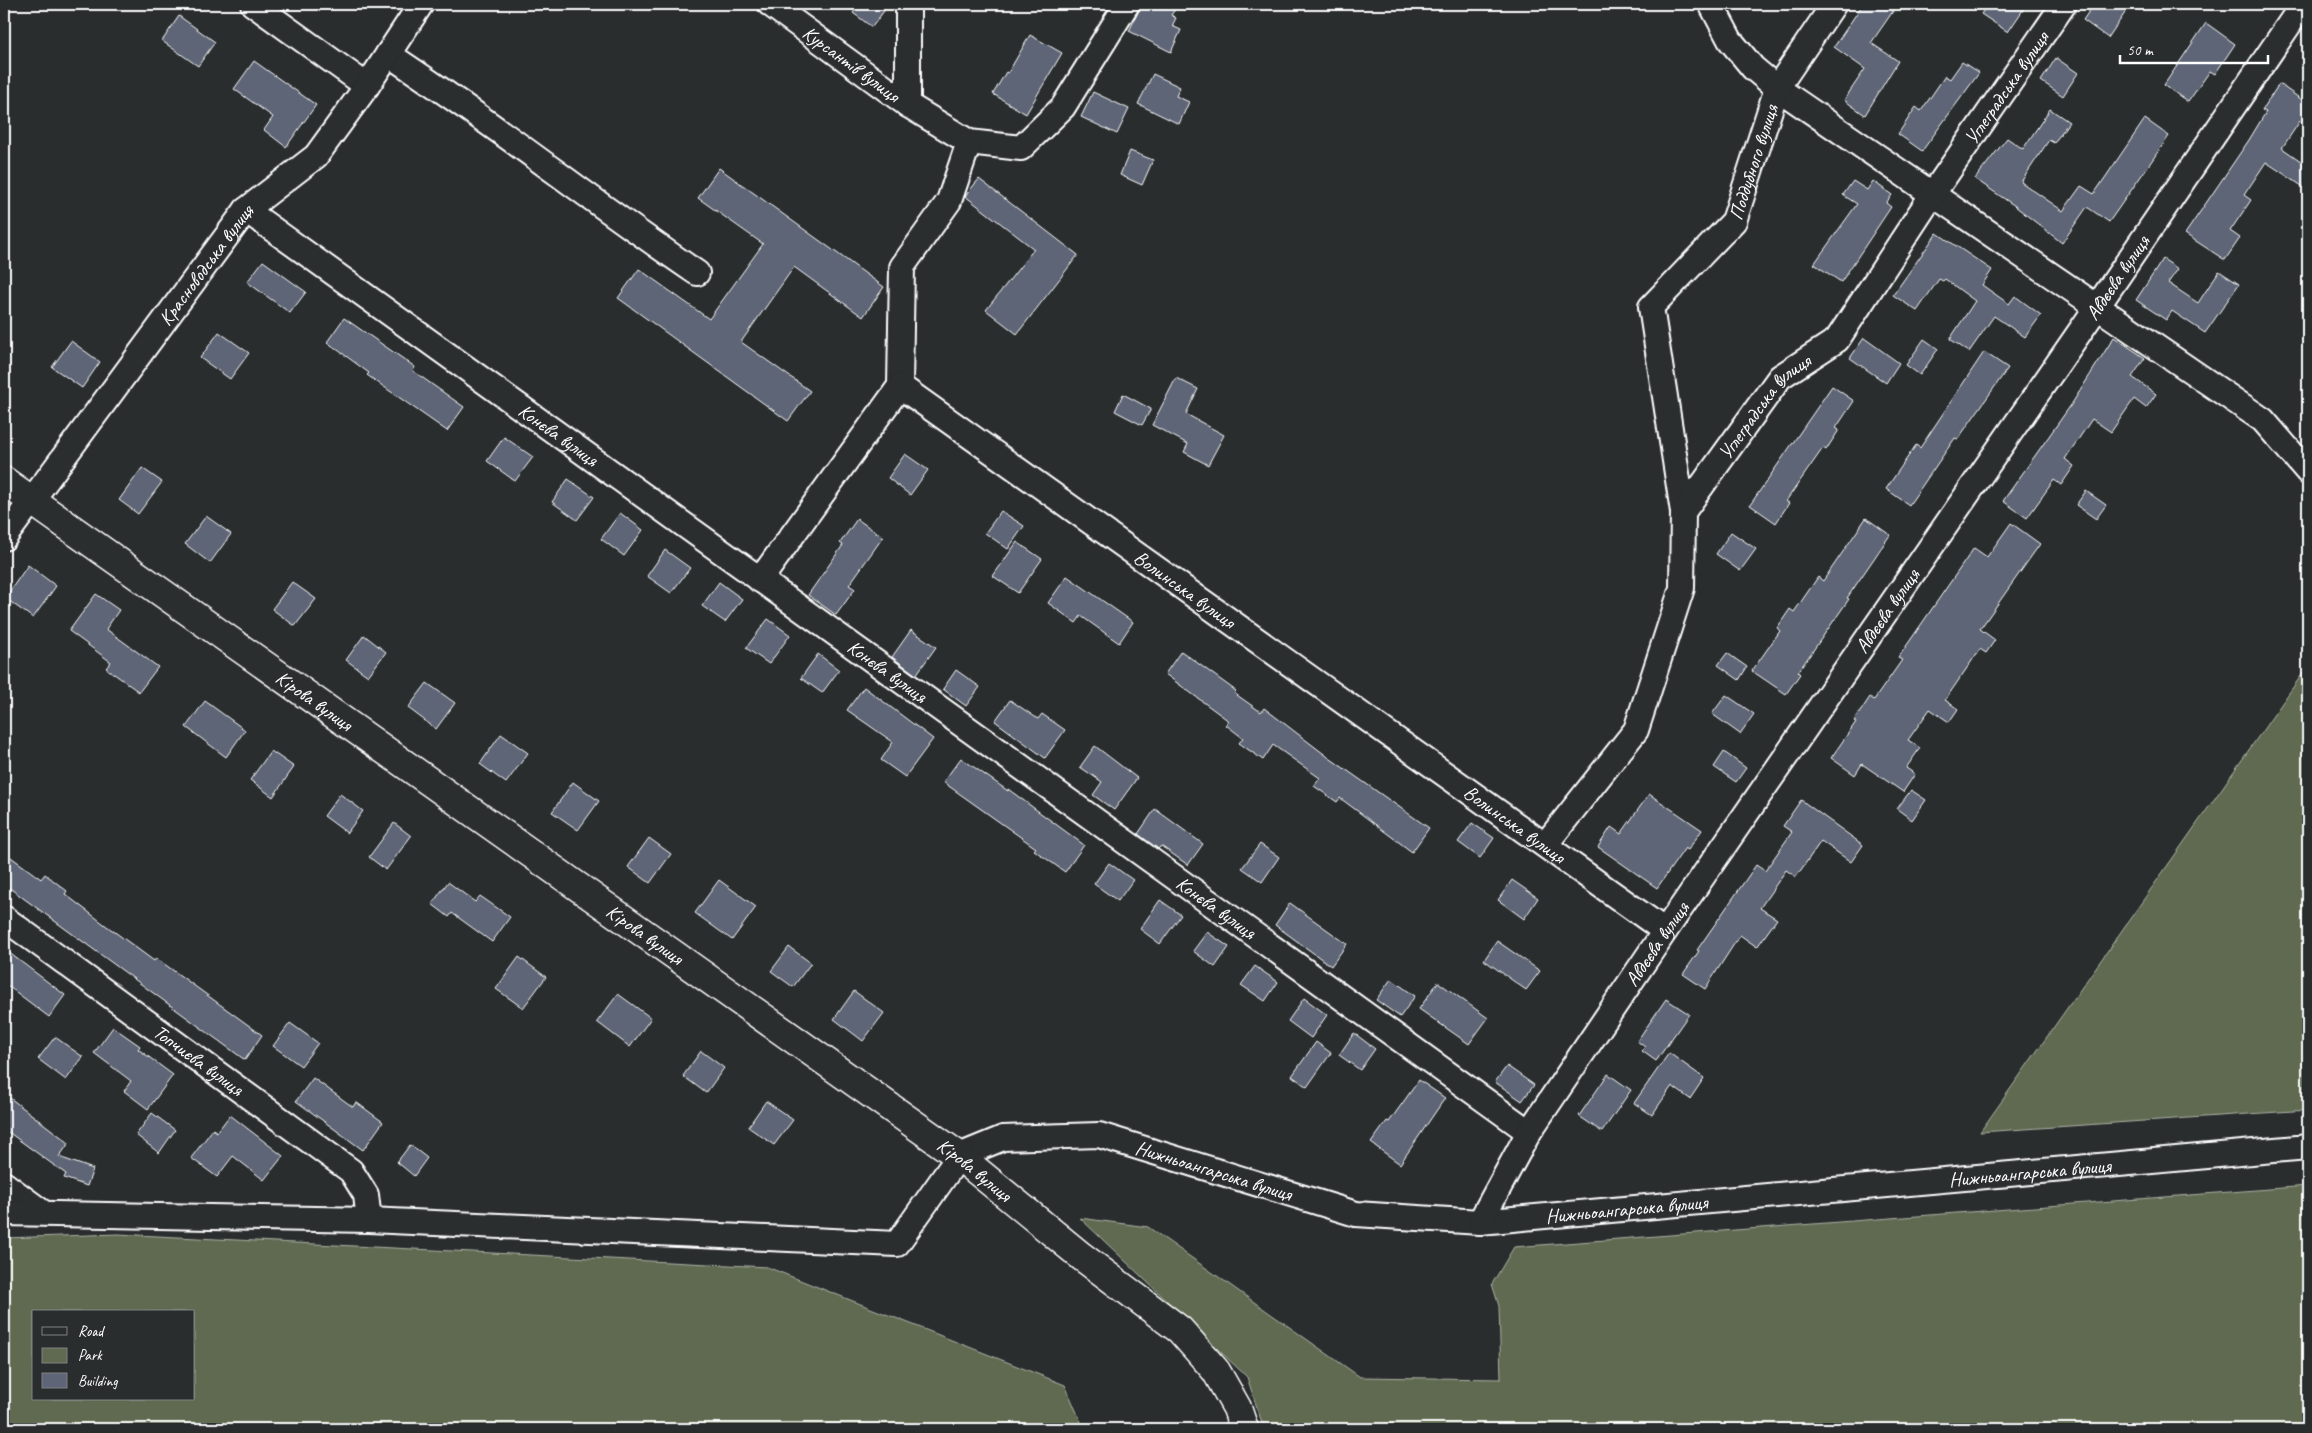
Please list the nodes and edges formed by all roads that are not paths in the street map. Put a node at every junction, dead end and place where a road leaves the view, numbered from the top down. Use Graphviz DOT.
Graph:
graph roads {
  1 [pos="253,4"];
  2 [pos="421,4"];
  3 [pos="770,4"];
  4 [pos="908,4"];
  5 [pos="1127,4"];
  6 [pos="1711,4"];
  7 [pos="1834,4"];
  8 [pos="2064,4"];
  9 [pos="2303,4"];
  10 [pos="388,54"];
  11 [pos="367,86"];
  12 [pos="1777,88"];
  13 [pos="908,105"];
  14 [pos="969,142"];
  15 [pos="1932,194"];
  16 [pos="246,210"];
  17 [pos="697,273"];
  18 [pos="2097,307"];
  19 [pos="900,386"];
  20 [pos="2308,472"];
  21 [pos="4,481"];
  22 [pos="31,500"];
  23 [pos="1683,512"];
  24 [pos="4,538"];
  25 [pos="760,580"];
  26 [pos="1545,845"];
  27 [pos="4,918"];
  28 [pos="1665,931"];
  29 [pos="1529,1132"];
  30 [pos="2308,1147"];
  31 [pos="959,1156"];
  32 [pos="4,1184"];
  33 [pos="42,1212"];
  34 [pos="4,1213"];
  35 [pos="369,1220"];
  36 [pos="1480,1222"];
  37 [pos="1244,1429"];
  1 -- 11 [label="street"];
  2 -- 10 [label="street, Красноводська вулиця"];
  3 -- 13 [label="street, Курсантів вулиця"];
  4 -- 13 [label="street, Курсантів вулиця"];
  5 -- 14 [label="street, Курсантів вулиця"];
  6 -- 12 [label="street"];
  7 -- 12 [label="street, Поддубного вулиця"];
  8 -- 15 [label="street, Углеградська вулиця"];
  9 -- 18 [label="street, Авдєєва вулиця"];
  10 -- 11 [label="street, Красноводська вулиця"];
  10 -- 17 [label="street"];
  11 -- 16 [label="street, Красноводська вулиця"];
  12 -- 15 [label="street"];
  12 -- 23 [label="street, Поддубного вулиця"];
  13 -- 14 [label="street, Курсантів вулиця"];
  14 -- 19 [label="street"];
  15 -- 18 [label="street"];
  15 -- 23 [label="street, Углеградська вулиця"];
  16 -- 22 [label="street, Красноводська вулиця"];
  16 -- 25 [label="street, Конєва вулиця"];
  18 -- 20 [label="street"];
  18 -- 28 [label="street, Авдєєва вулиця"];
  19 -- 25 [label="street"];
  19 -- 26 [label="street, Волинська вулиця"];
  21 -- 22 [label="main road, Кірова вулиця"];
  22 -- 24 [label="street, Красноводська вулиця"];
  22 -- 31 [label="main road, Кірова вулиця"];
  23 -- 26 [label="street"];
  25 -- 29 [label="street, Конєва вулиця"];
  26 -- 28 [label="street, Волинська вулиця"];
  27 -- 35 [label="street, Топчиєва вулиця"];
  28 -- 29 [label="street, Авдєєва вулиця"];
  29 -- 36 [label="street, Авдєєва вулиця"];
  30 -- 36 [label="street, Нижньоангарська вулиця"];
  31 -- 35 [label="street"];
  31 -- 36 [label="street, Нижньоангарська вулиця"];
  31 -- 37 [label="main road, Кірова вулиця"];
  32 -- 33 [label="street"];
  33 -- 34 [label="street"];
  33 -- 35 [label="street"];
}
